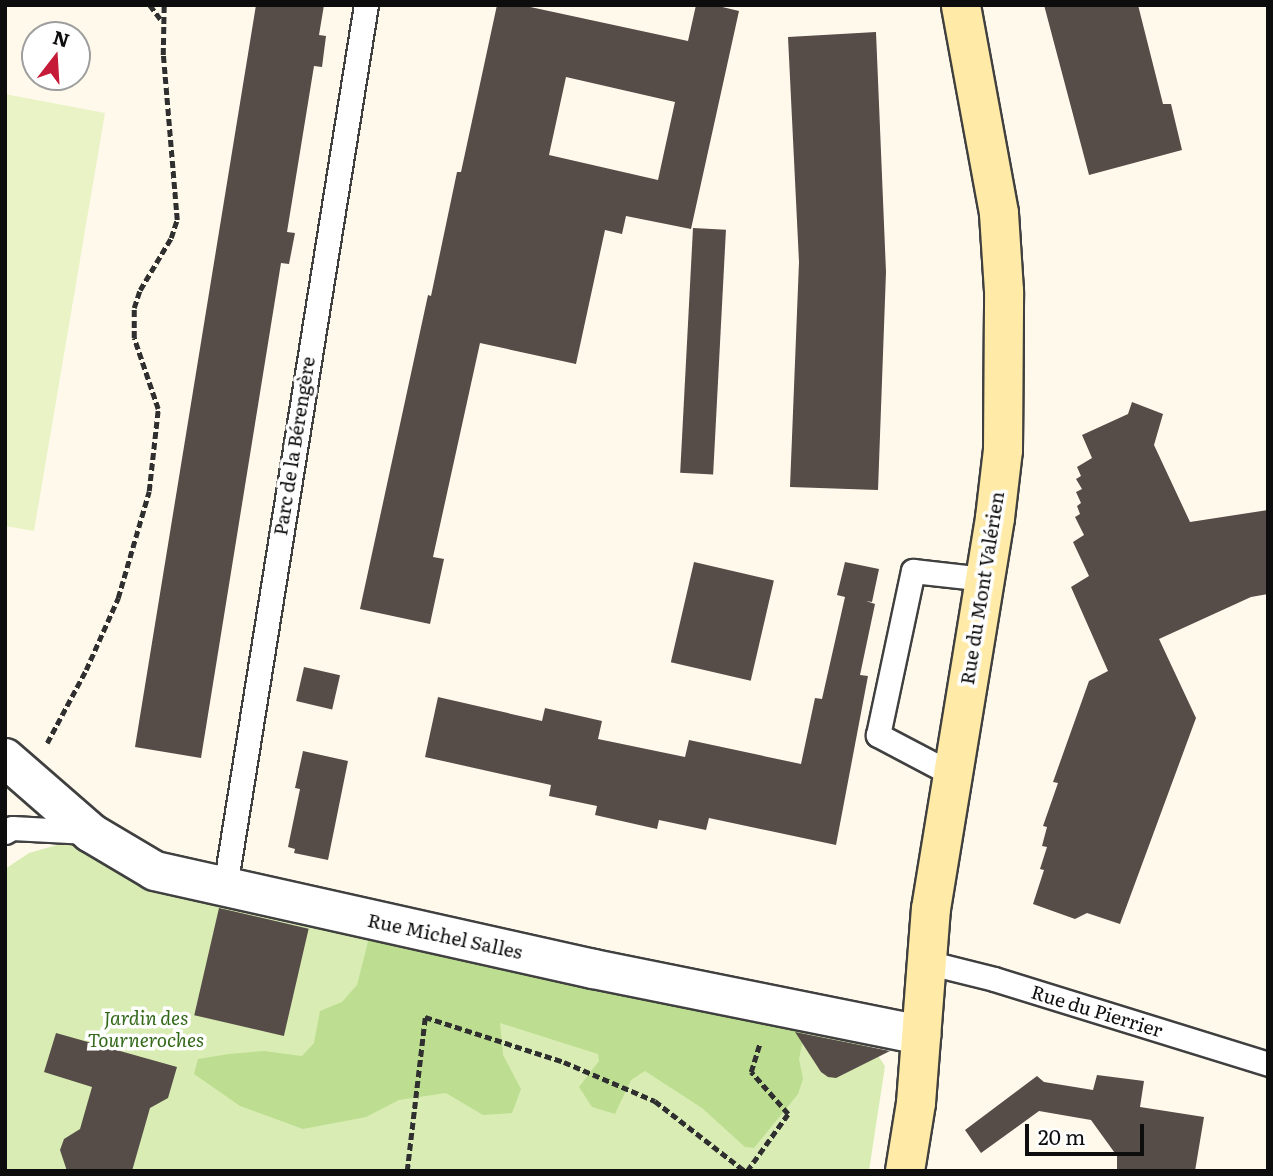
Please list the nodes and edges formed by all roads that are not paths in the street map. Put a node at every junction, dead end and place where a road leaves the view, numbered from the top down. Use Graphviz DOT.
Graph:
graph roads {
  1 [pos="366,5"];
  2 [pos="961,5"];
  3 [pos="984,579"];
  4 [pos="15,766"];
  5 [pos="952,774"];
  6 [pos="5,832"];
  7 [pos="91,833"];
  8 [pos="225,887"];
  9 [pos="926,962"];
  10 [pos="921,1035"];
  11 [pos="1268,1064"];
  12 [pos="905,1171"];
  1 -- 8 [label="lane, Parc de la Bérengère"];
  2 -- 3 [label="main road, Rue du Mont Valérien"];
  3 -- 5 [label="main road, Rue du Mont Valérien"];
  3 -- 5 [label="lane"];
  4 -- 7 [label="street, Rue Michel Salles"];
  5 -- 9 [label="main road, Rue du Mont Valérien"];
  6 -- 7 [label="lane"];
  7 -- 8 [label="street, Rue Michel Salles"];
  8 -- 10 [label="street, Rue Michel Salles"];
  9 -- 10 [label="main road, Rue du Mont Valérien"];
  9 -- 11 [label="lane, Rue du Pierrier"];
  10 -- 12 [label="main road, Rue du Mont Valérien"];
}
